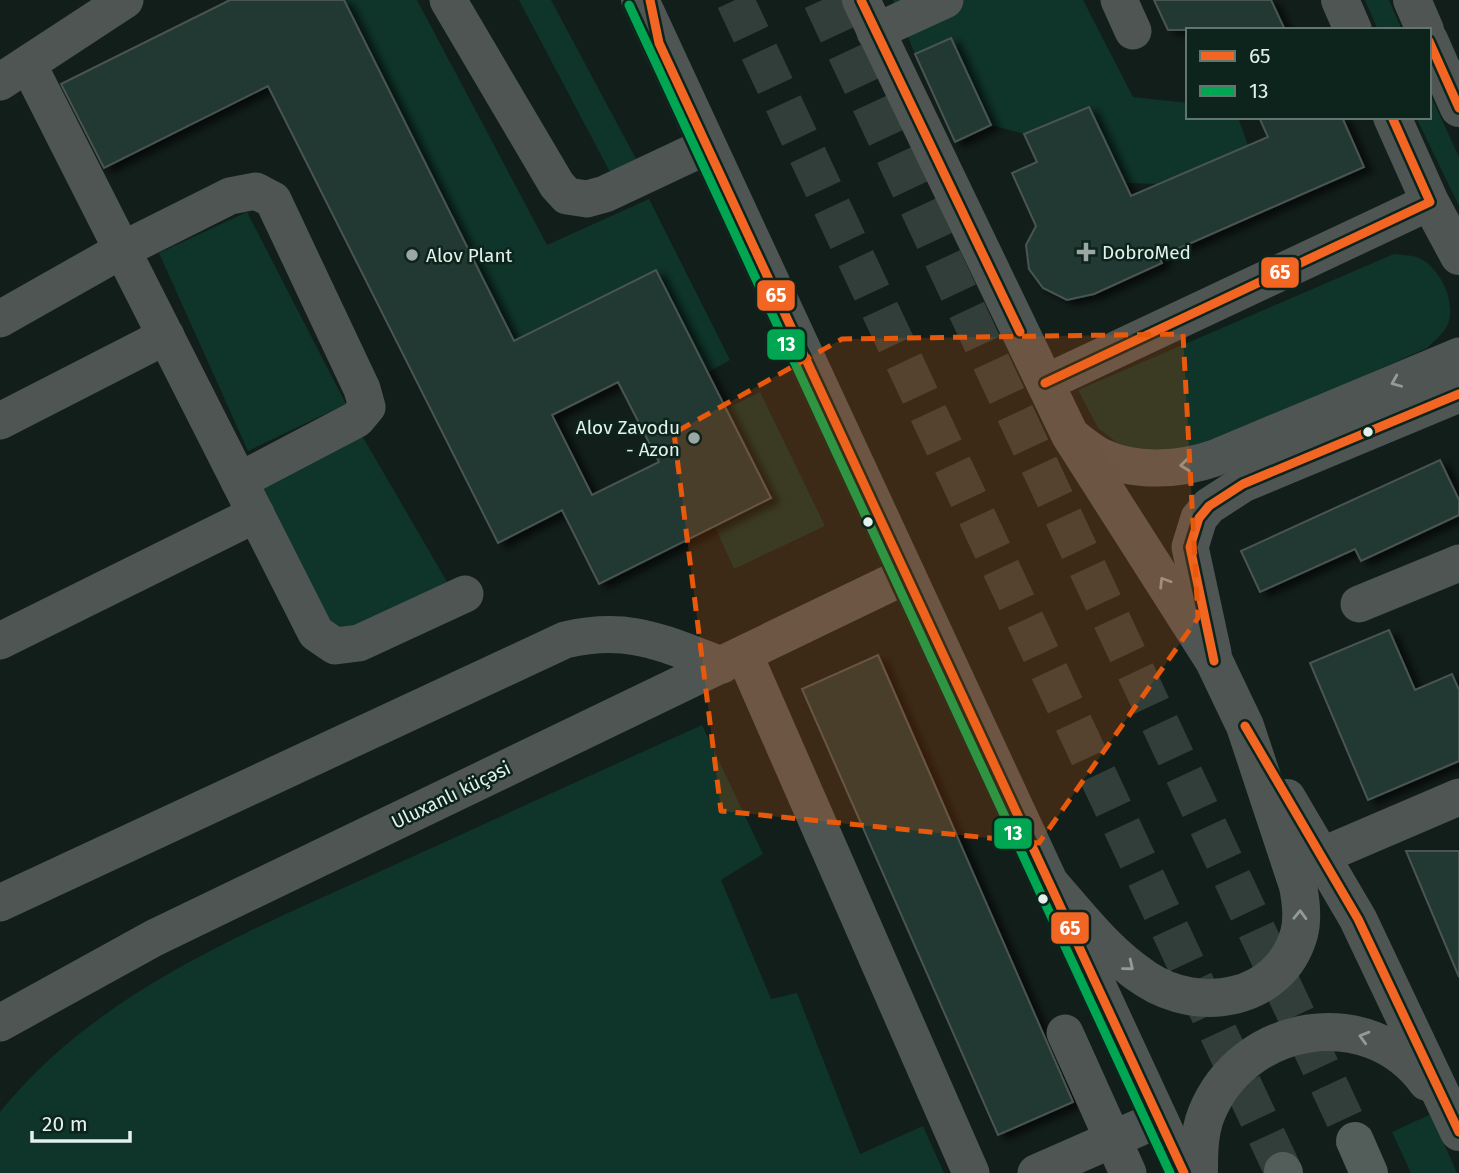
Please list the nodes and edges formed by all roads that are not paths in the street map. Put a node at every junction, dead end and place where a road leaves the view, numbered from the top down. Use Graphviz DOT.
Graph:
graph roads {
  1 [pos="125,0"];
  2 [pos="448,0"];
  3 [pos="640,0"];
  4 [pos="650,0"];
  5 [pos="945,0"];
  6 [pos="1340,0"];
  7 [pos="1412,0"];
  8 [pos="868,16"];
  9 [pos="1352,28"];
  10 [pos="1424,28"];
  11 [pos="659,43"];
  12 [pos="1431,45"];
  13 [pos="14,73"];
  14 [pos="1459,108"];
  15 [pos="1393,119"];
  16 [pos="707,146"];
  17 [pos="1430,202"];
  18 [pos="122,250"];
  19 [pos="1459,256"];
  20 [pos="0,319"];
  21 [pos="166,336"];
  22 [pos="1459,356"];
  23 [pos="1045,383"];
  24 [pos="1459,394"];
  25 [pos="0,421"];
  26 [pos="1070,435"];
  27 [pos="239,481"];
  28 [pos="256,514"];
  29 [pos="1459,563"];
  30 [pos="907,575"];
  31 [pos="465,594"];
  32 [pos="1359,604"];
  33 [pos="0,641"];
  34 [pos="733,659"];
  35 [pos="1214,661"];
  36 [pos="1245,726"];
  37 [pos="1459,797"];
  38 [pos="1321,856"];
  39 [pos="1048,881"];
  40 [pos="0,903"];
  41 [pos="0,1023"];
  42 [pos="1066,1034"];
  43 [pos="1159,1119"];
  44 [pos="1454,1122"];
  45 [pos="1113,1139"];
  46 [pos="971,1173"];
  47 [pos="1036,1173"];
  48 [pos="1128,1173"];
  49 [pos="1184,1173"];
  50 [pos="1199,1173"];
  1 -- 13 [label="street"];
  2 -- 16 [label="street"];
  3 -- 11 [label="main road"];
  4 -- 11 [label="main road"];
  5 -- 8 [label="street"];
  6 -- 9 [label="main road"];
  7 -- 10 [label="main road"];
  8 -- 23 [label="main road"];
  11 -- 16 [label="main road"];
  12 -- 14 [label="main road"];
  13 -- 18 [label="street"];
  15 -- 17 [label="main road"];
  16 -- 30 [label="main road"];
  17 -- 19 [label="main road"];
  17 -- 23 [label="street"];
  18 -- 20 [label="street"];
  18 -- 21 [label="street"];
  18 -- 27 [label="street"];
  21 -- 25 [label="street"];
  21 -- 27 [label="street"];
  22 -- 26 [label="street, one-way"];
  23 -- 26 [label="main road"];
  24 -- 35 [label="street"];
  35 -- 26 [label="main road, one-way"];
  27 -- 28 [label="street"];
  28 -- 31 [label="street"];
  28 -- 33 [label="street"];
  29 -- 32 [label="street"];
  30 -- 34 [label="street, Uluxanlı küçəsi"];
  30 -- 39 [label="main road"];
  34 -- 40 [label="street"];
  34 -- 41 [label="street, Uluxanlı küçəsi"];
  34 -- 46 [label="street"];
  35 -- 36 [label="main road"];
  36 -- 38 [label="main road"];
  39 -- 36 [label="main road, one-way"];
  37 -- 38 [label="street"];
  38 -- 44 [label="main road"];
  39 -- 43 [label="main road"];
  42 -- 45 [label="street"];
  43 -- 45 [label="street"];
  43 -- 49 [label="main road"];
  44 -- 50 [label="main road, one-way"];
  45 -- 47 [label="street"];
  45 -- 48 [label="street"];
}
